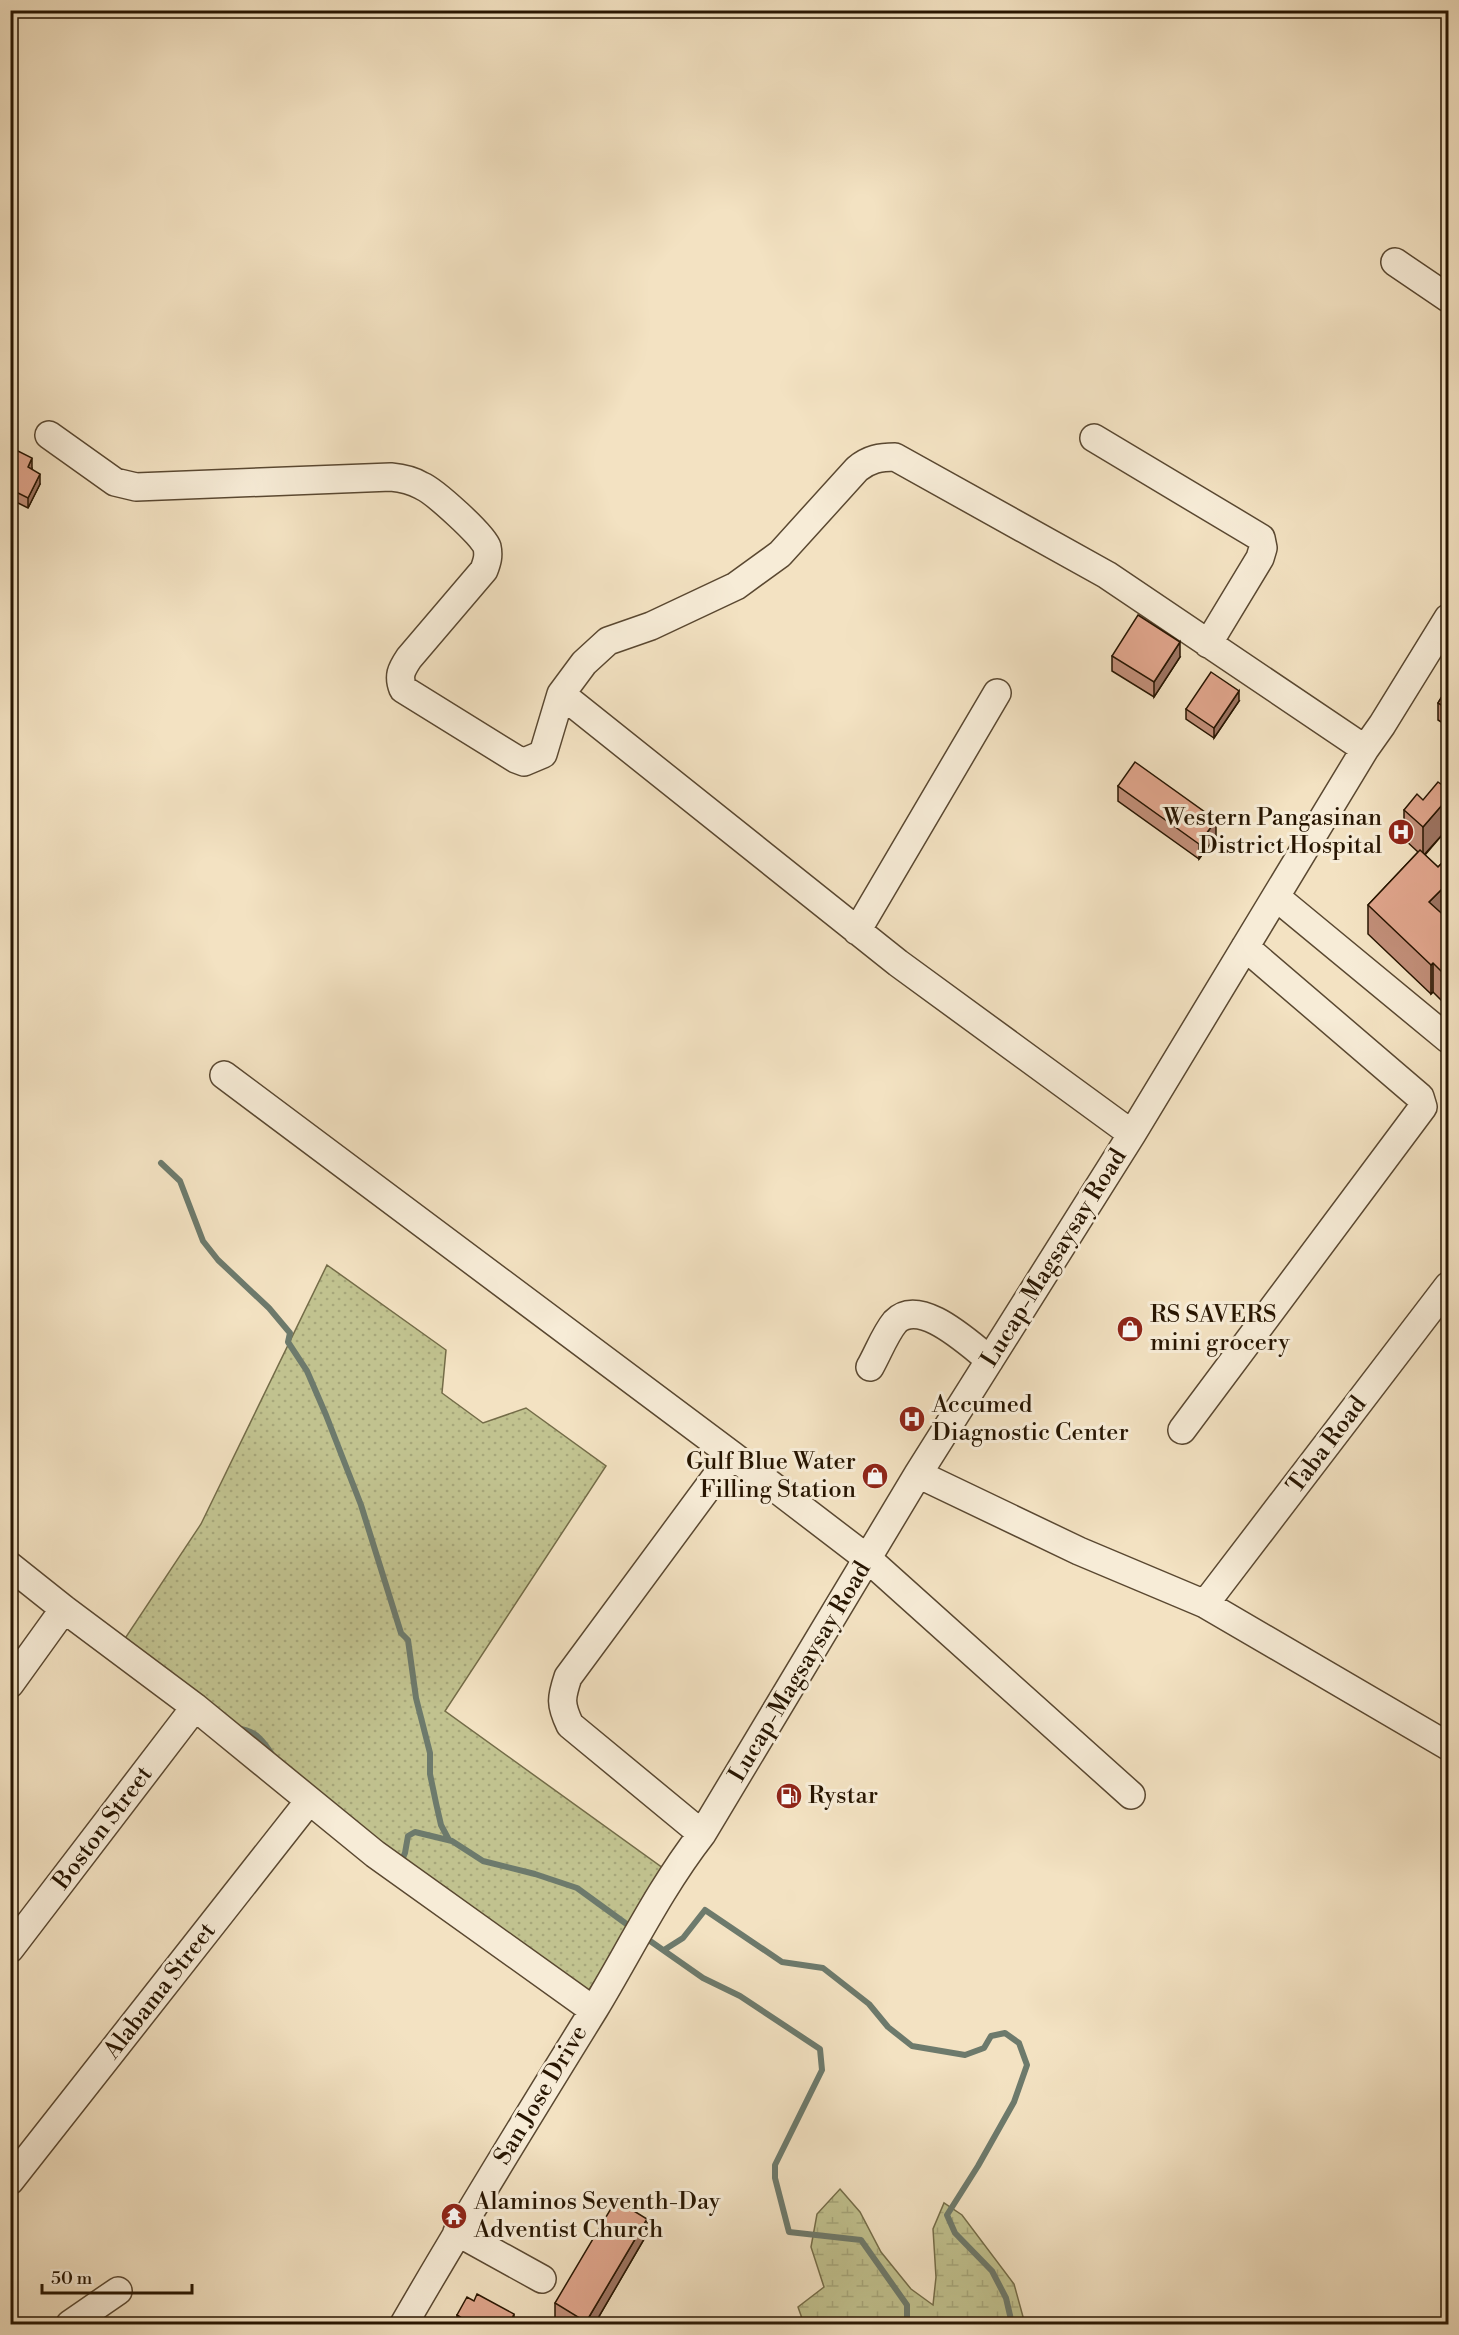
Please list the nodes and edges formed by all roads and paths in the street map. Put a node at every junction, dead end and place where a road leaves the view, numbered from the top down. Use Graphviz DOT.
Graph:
graph roads {
  1 [pos="1395,262"];
  2 [pos="1449,298"];
  3 [pos="49,435"];
  4 [pos="1094,438"];
  5 [pos="1449,618"];
  6 [pos="1208,644"];
  7 [pos="997,693"];
  8 [pos="561,694"];
  9 [pos="1365,749"];
  10 [pos="1276,897"];
  11 [pos="857,931"];
  12 [pos="1245,947"];
  13 [pos="1449,1039"];
  14 [pos="224,1075"];
  15 [pos="1132,1134"];
  16 [pos="1449,1286"];
  17 [pos="990,1360"];
  18 [pos="870,1366"];
  19 [pos="1182,1430"];
  20 [pos="732,1455"];
  21 [pos="918,1474"];
  22 [pos="868,1559"];
  23 [pos="10,1566"];
  24 [pos="1205,1604"];
  25 [pos="64,1609"];
  26 [pos="10,1684"];
  27 [pos="195,1707"];
  28 [pos="1449,1746"];
  29 [pos="1131,1795"];
  30 [pos="309,1802"];
  31 [pos="702,1834"];
  32 [pos="10,1949"];
  33 [pos="624,1960"];
  34 [pos="593,2010"];
  35 [pos="10,2181"];
  36 [pos="457,2232"];
  37 [pos="542,2279"];
  38 [pos="118,2291"];
  39 [pos="70,2325"];
  40 [pos="404,2325"];
  1 -- 2 [label="street"];
  3 -- 8 [label="street"];
  4 -- 6 [label="street"];
  5 -- 9 [label="street, Lucap-Magsaysay Road"];
  6 -- 8 [label="street"];
  6 -- 9 [label="street"];
  7 -- 11 [label="street"];
  8 -- 11 [label="street"];
  9 -- 10 [label="street, Lucap-Magsaysay Road"];
  10 -- 12 [label="street, Lucap-Magsaysay Road"];
  10 -- 13 [label="street"];
  11 -- 15 [label="street"];
  12 -- 15 [label="street, Lucap-Magsaysay Road"];
  12 -- 19 [label="street"];
  14 -- 20 [label="street"];
  15 -- 17 [label="street, Lucap-Magsaysay Road"];
  16 -- 24 [label="street, Taba Road"];
  17 -- 18 [label="street"];
  17 -- 21 [label="street, Lucap-Magsaysay Road"];
  20 -- 22 [label="street"];
  20 -- 31 [label="street"];
  21 -- 22 [label="street, Lucap-Magsaysay Road"];
  21 -- 24 [label="street"];
  22 -- 29 [label="street"];
  22 -- 31 [label="street, Lucap-Magsaysay Road"];
  23 -- 25 [label="street"];
  24 -- 28 [label="street"];
  25 -- 26 [label="street"];
  25 -- 27 [label="street"];
  27 -- 30 [label="street"];
  27 -- 32 [label="street, Boston Street"];
  30 -- 34 [label="street"];
  30 -- 35 [label="street, Alabama Street"];
  31 -- 33 [label="street, Lucap-Magsaysay Road"];
  33 -- 34 [label="street, San Jose Drive"];
  34 -- 36 [label="street, San Jose Drive"];
  36 -- 37 [label="street"];
  36 -- 40 [label="street, San Jose Drive"];
  38 -- 39 [label="street"];
}
